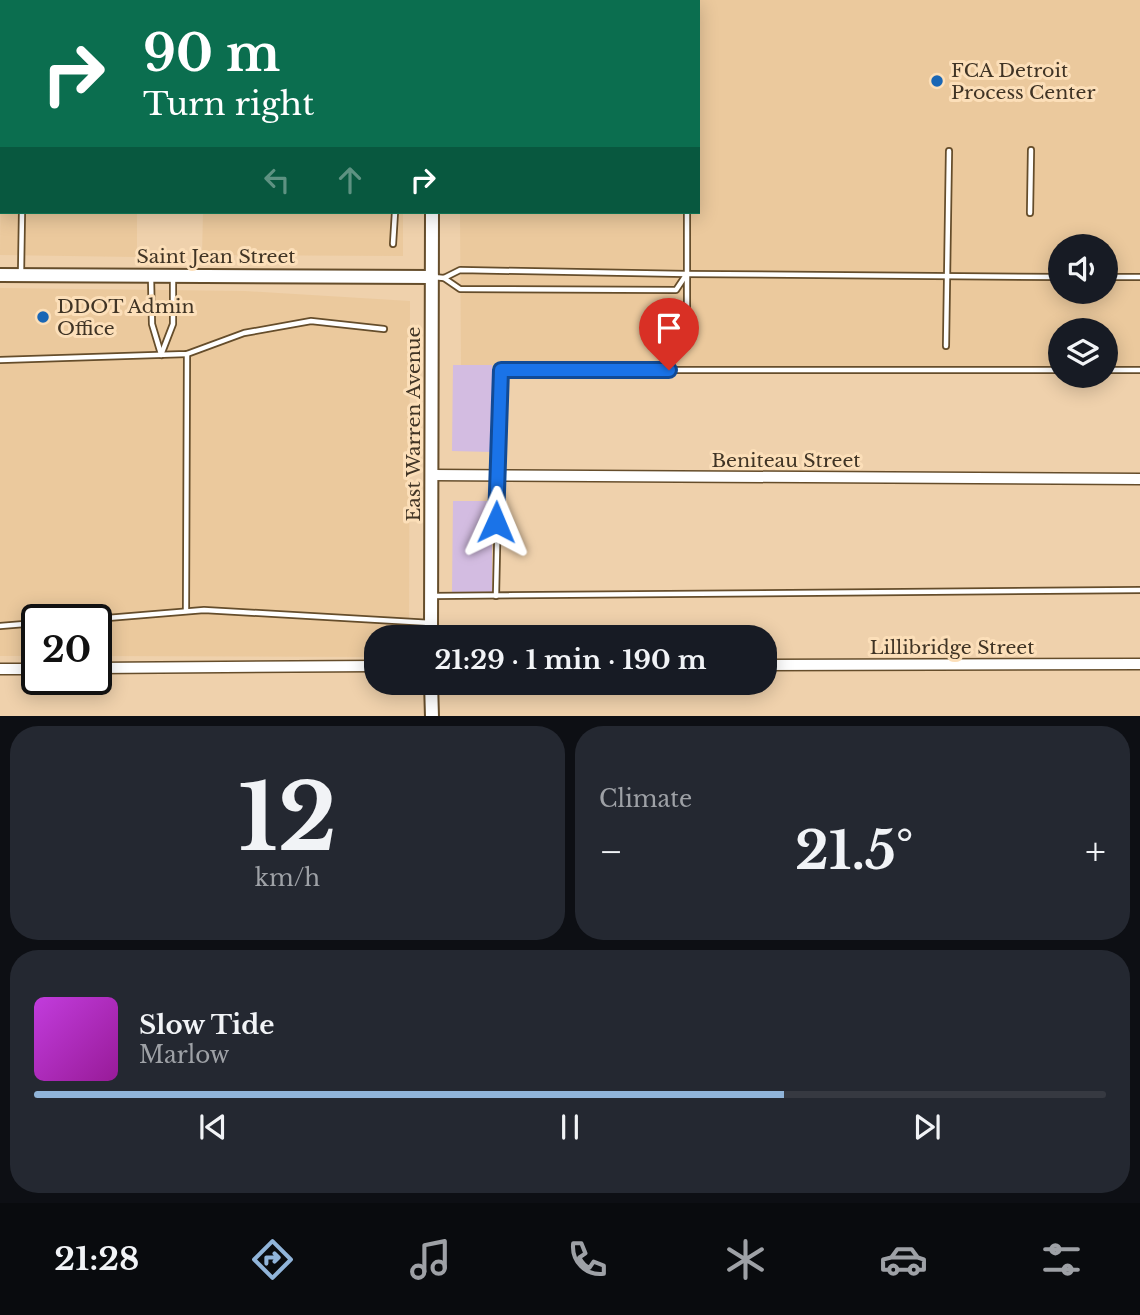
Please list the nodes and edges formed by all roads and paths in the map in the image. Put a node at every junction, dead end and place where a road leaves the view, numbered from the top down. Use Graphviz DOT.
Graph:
graph roads {
  1 [pos="1031,150"];
  2 [pos="949,151"];
  3 [pos="1030,213"];
  4 [pos="22,214"];
  5 [pos="395,214"];
  6 [pos="432,214"];
  7 [pos="687,214"];
  8 [pos="393,244"];
  9 [pos="687,274"];
  10 [pos="0,275"];
  11 [pos="21,275"];
  12 [pos="151,275"];
  13 [pos="173,275"];
  14 [pos="947,276"];
  15 [pos="438,277"];
  16 [pos="1048,277"];
  17 [pos="1118,277"];
  18 [pos="1140,277"];
  19 [pos="384,329"];
  20 [pos="687,346"];
  21 [pos="946,346"];
  22 [pos="187,354"];
  23 [pos="162,355"];
  24 [pos="0,360"];
  25 [pos="1048,370"];
  26 [pos="1118,370"];
  27 [pos="1140,370"];
  28 [pos="432,475"];
  29 [pos="497,476"];
  30 [pos="1140,479"];
  31 [pos="1140,590"];
  32 [pos="432,596"];
  33 [pos="496,596"];
  34 [pos="186,611"];
  35 [pos="112,617"];
  36 [pos="432,623"];
  37 [pos="21,624"];
  38 [pos="0,626"];
  39 [pos="1140,664"];
  40 [pos="777,665"];
  41 [pos="364,666"];
  42 [pos="21,668"];
  43 [pos="112,668"];
  44 [pos="0,669"];
  45 [pos="431,695"];
  46 [pos="432,716"];
  1 -- 3 [label="lane"];
  2 -- 14 [label="lane"];
  4 -- 11 [label="lane"];
  5 -- 8 [label="lane"];
  6 -- 15 [label="main road, East Warren Avenue"];
  7 -- 9 [label="lane"];
  9 -- 14 [label="lane"];
  9 -- 15 [label="lane"];
  9 -- 15 [label="lane"];
  9 -- 20 [label="lane"];
  10 -- 11 [label="main road, Saint Jean Street"];
  11 -- 12 [label="main road, Saint Jean Street"];
  12 -- 13 [label="main road, Saint Jean Street"];
  12 -- 23 [label="lane"];
  13 -- 15 [label="main road, Saint Jean Street"];
  13 -- 23 [label="lane"];
  14 -- 16 [label="lane"];
  14 -- 21 [label="lane"];
  15 -- 28 [label="main road, East Warren Avenue"];
  17 -- 18 [label="lane"];
  19 -- 22 [label="lane"];
  22 -- 23 [label="lane"];
  22 -- 34 [label="lane"];
  23 -- 24 [label="lane"];
  25 -- 29 [label="lane"];
  26 -- 27 [label="lane"];
  28 -- 29 [label="street, Beniteau Street"];
  28 -- 32 [label="main road, East Warren Avenue"];
  29 -- 30 [label="street, Beniteau Street"];
  29 -- 33 [label="lane"];
  31 -- 33 [label="lane"];
  32 -- 33 [label="lane"];
  32 -- 36 [label="main road, East Warren Avenue"];
  34 -- 35 [label="lane"];
  34 -- 36 [label="lane"];
  37 -- 38 [label="lane"];
  39 -- 40 [label="street, Lillibridge Street"];
  41 -- 43 [label="street"];
  42 -- 44 [label="street"];
  45 -- 46 [label="main road"];
}
